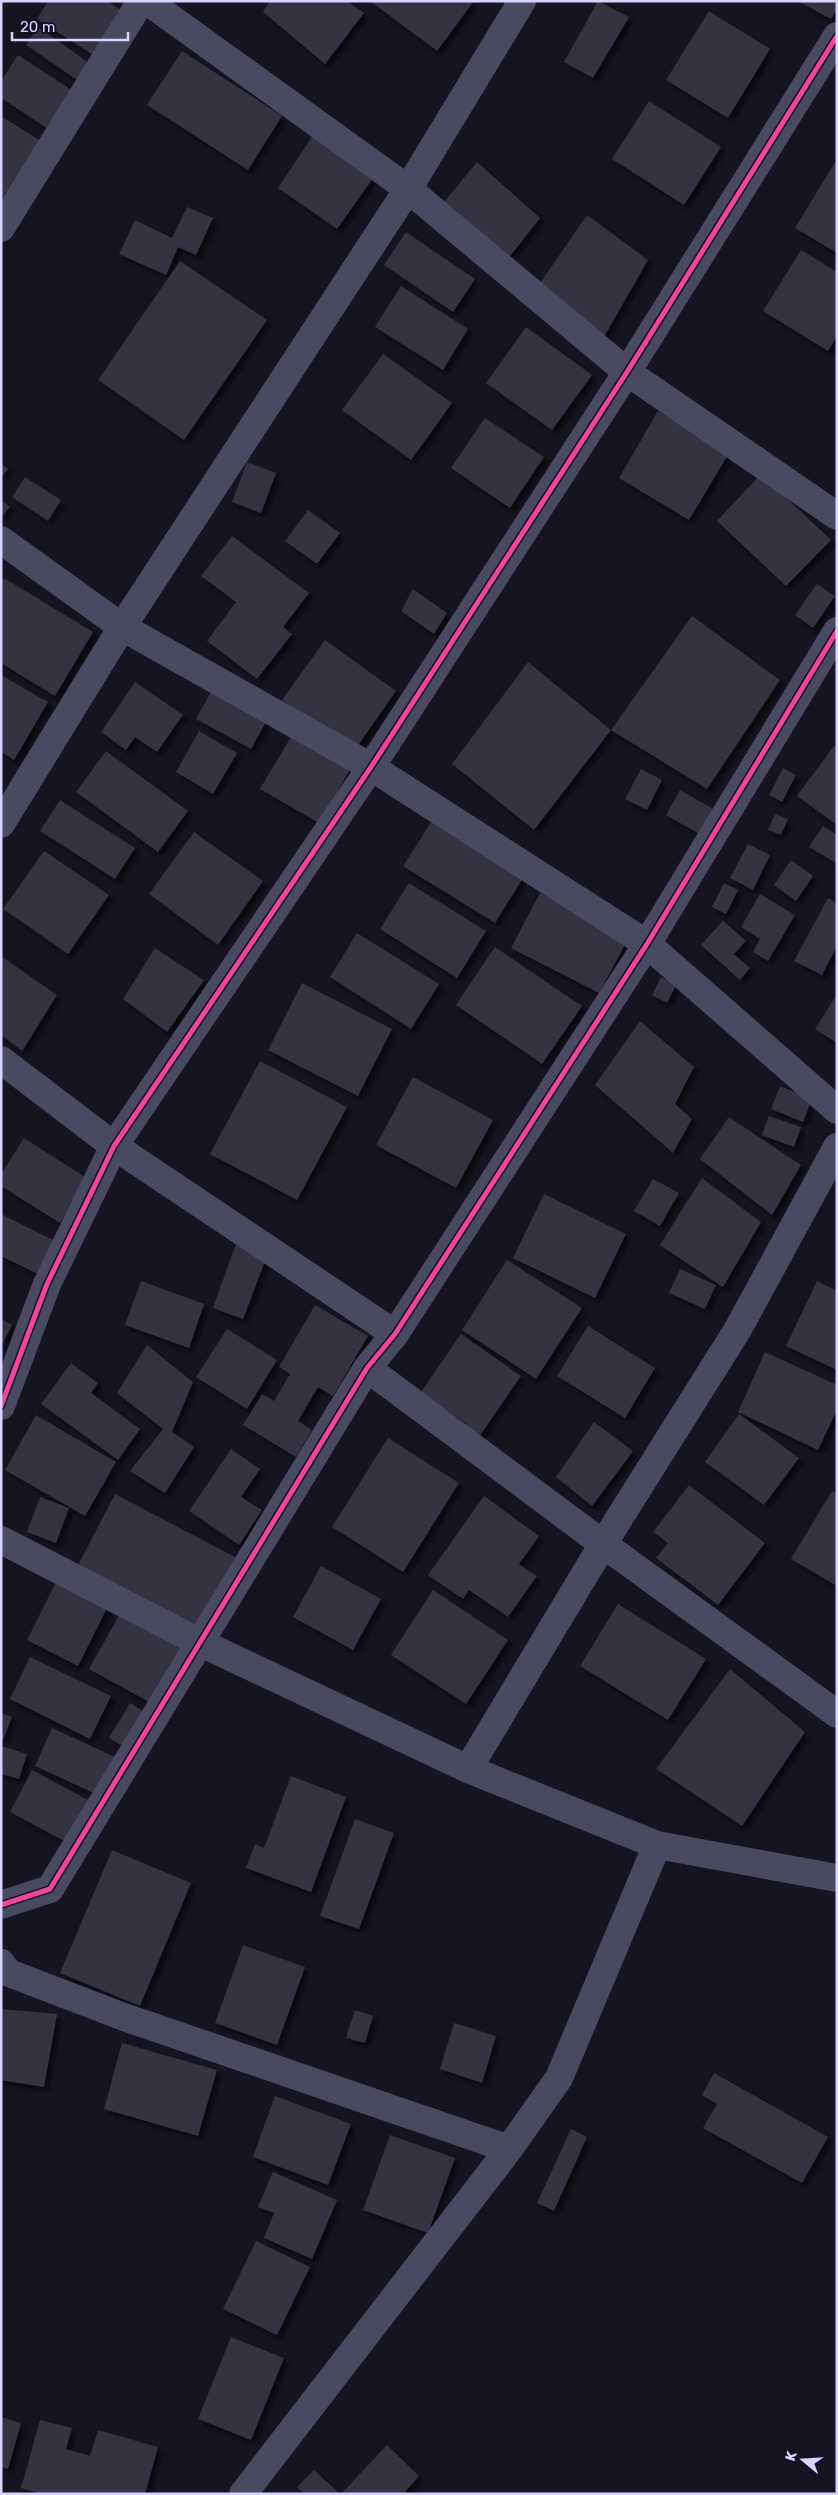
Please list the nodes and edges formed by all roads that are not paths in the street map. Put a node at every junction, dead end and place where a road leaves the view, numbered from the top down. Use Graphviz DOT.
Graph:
graph roads {
  1 [pos="142,1"];
  2 [pos="147,1"];
  3 [pos="522,1"];
  4 [pos="837,36"];
  5 [pos="408,189"];
  6 [pos="1,228"];
  7 [pos="627,372"];
  8 [pos="837,516"];
  9 [pos="1,540"];
  10 [pos="122,627"];
  11 [pos="837,631"];
  12 [pos="371,767"];
  13 [pos="1,824"];
  14 [pos="646,944"];
  15 [pos="1,1060"];
  16 [pos="837,1110"];
  17 [pos="114,1146"];
  18 [pos="837,1147"];
  19 [pos="396,1334"];
  20 [pos="367,1368"];
  21 [pos="1,1406"];
  22 [pos="1,1540"];
  23 [pos="604,1544"];
  24 [pos="199,1642"];
  25 [pos="837,1714"];
  26 [pos="468,1769"];
  27 [pos="657,1845"];
  28 [pos="837,1878"];
  29 [pos="1,1906"];
  30 [pos="1,1963"];
  31 [pos="508,2149"];
  32 [pos="243,2494"];
  1 -- 6 [label="street"];
  2 -- 5 [label="street"];
  3 -- 5 [label="street"];
  4 -- 7 [label="street"];
  5 -- 7 [label="street"];
  5 -- 10 [label="street"];
  7 -- 8 [label="street"];
  7 -- 12 [label="street"];
  9 -- 10 [label="street"];
  10 -- 12 [label="street"];
  10 -- 13 [label="street"];
  11 -- 14 [label="street"];
  12 -- 14 [label="street"];
  12 -- 17 [label="street"];
  14 -- 16 [label="street"];
  14 -- 19 [label="street"];
  15 -- 17 [label="street"];
  17 -- 19 [label="street"];
  17 -- 21 [label="street"];
  18 -- 23 [label="street"];
  19 -- 20 [label="street"];
  20 -- 23 [label="street"];
  20 -- 24 [label="street"];
  22 -- 24 [label="street"];
  23 -- 25 [label="street"];
  23 -- 26 [label="street"];
  24 -- 26 [label="street"];
  24 -- 29 [label="street"];
  26 -- 27 [label="street"];
  27 -- 28 [label="street"];
  27 -- 31 [label="street"];
  30 -- 31 [label="street"];
  31 -- 32 [label="street"];
}
